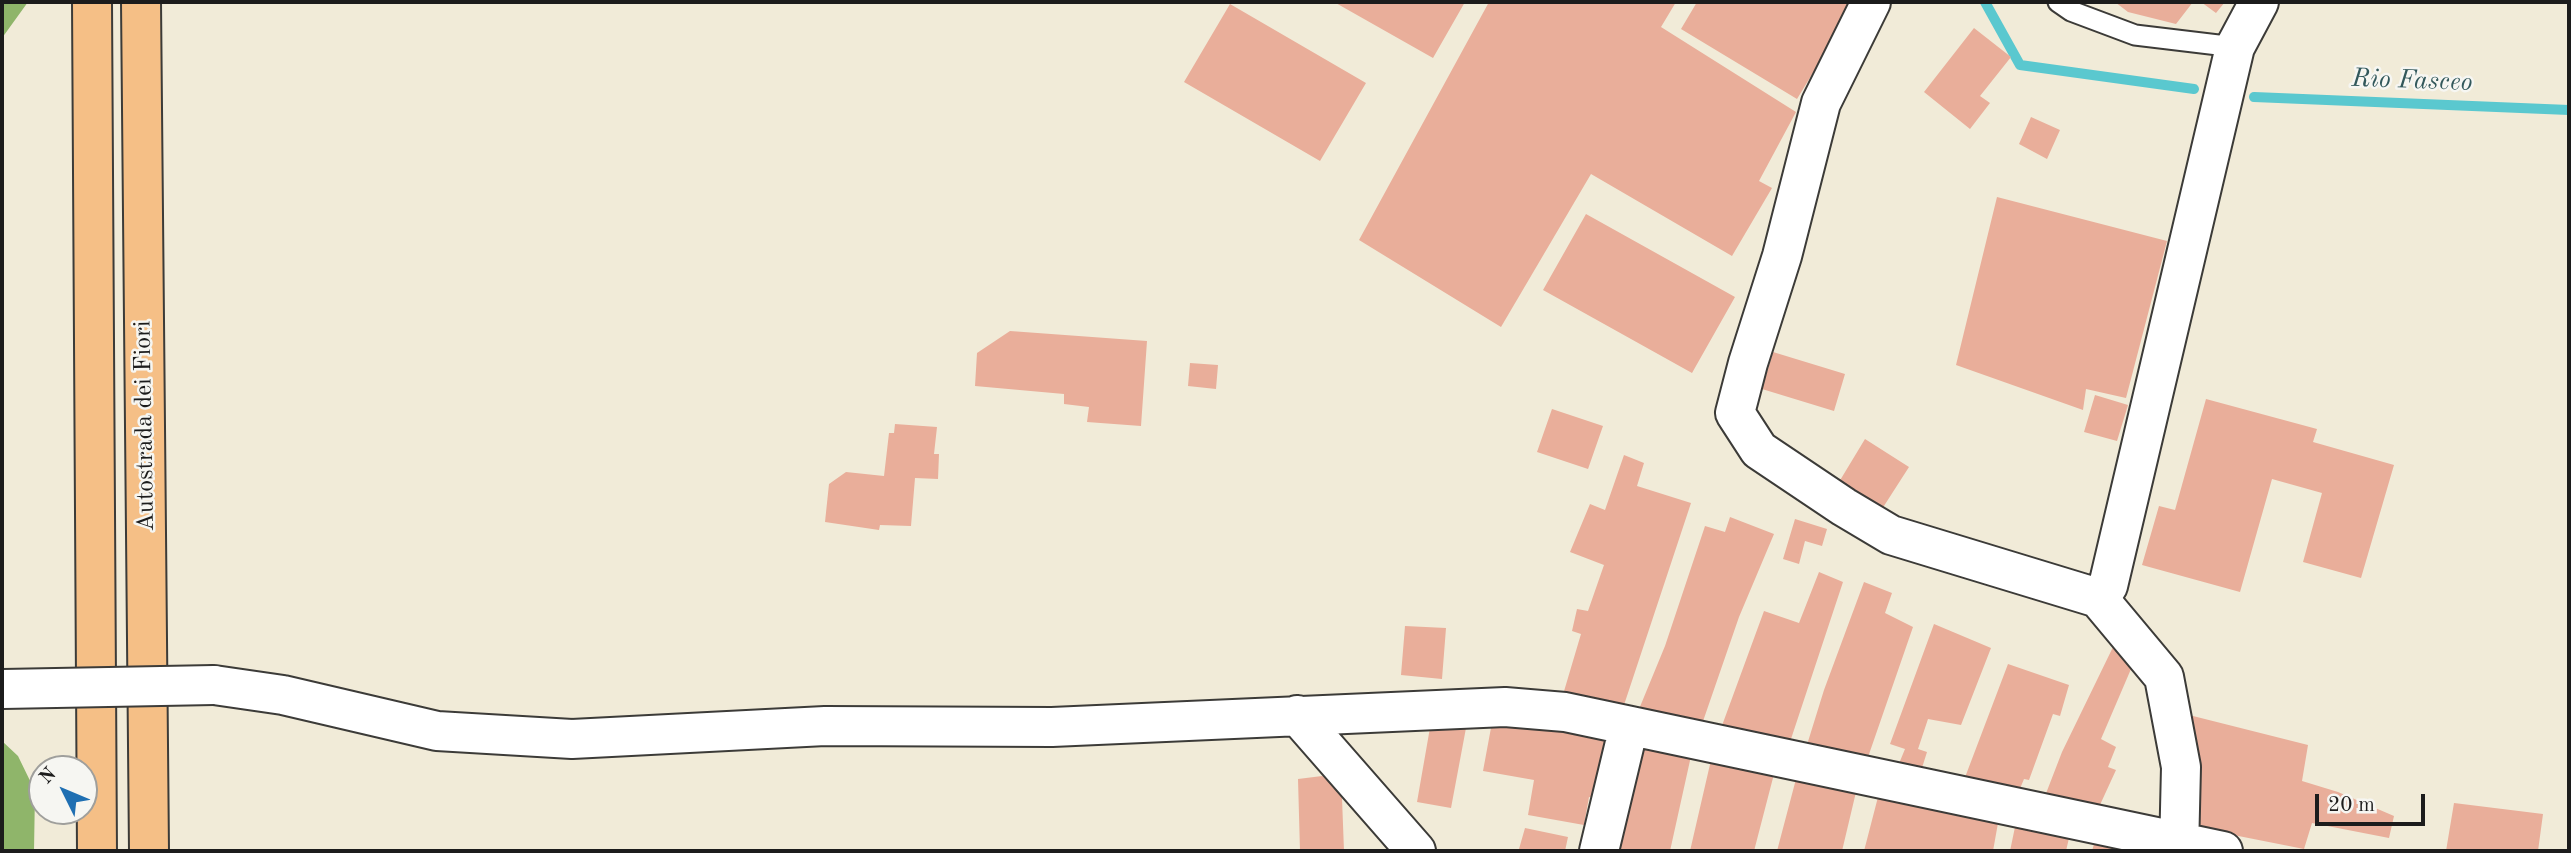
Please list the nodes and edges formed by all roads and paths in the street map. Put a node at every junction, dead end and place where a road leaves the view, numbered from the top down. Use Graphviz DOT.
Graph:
graph roads {
  1 [pos="92,2"];
  2 [pos="141,2"];
  3 [pos="1871,2"];
  4 [pos="2058,2"];
  5 [pos="2259,2"];
  6 [pos="2235,47"];
  7 [pos="2098,598"];
  8 [pos="3,689"];
  9 [pos="1297,715"];
  10 [pos="1629,726"];
  11 [pos="2180,847"];
  12 [pos="97,851"];
  13 [pos="149,851"];
  14 [pos="1416,851"];
  15 [pos="1599,851"];
  16 [pos="2223,851"];
  1 -- 12 [label="highway, Autostrada dei Fiori"];
  2 -- 13 [label="highway, Autostrada dei Fiori"];
  3 -- 7 [label="street"];
  4 -- 6 [label="lane"];
  5 -- 6 [label="street"];
  6 -- 7 [label="street"];
  7 -- 11 [label="street"];
  8 -- 9 [label="street, bridge"];
  9 -- 10 [label="street"];
  9 -- 14 [label="street"];
  10 -- 11 [label="street"];
  10 -- 15 [label="street"];
  11 -- 16 [label="street"];
}
